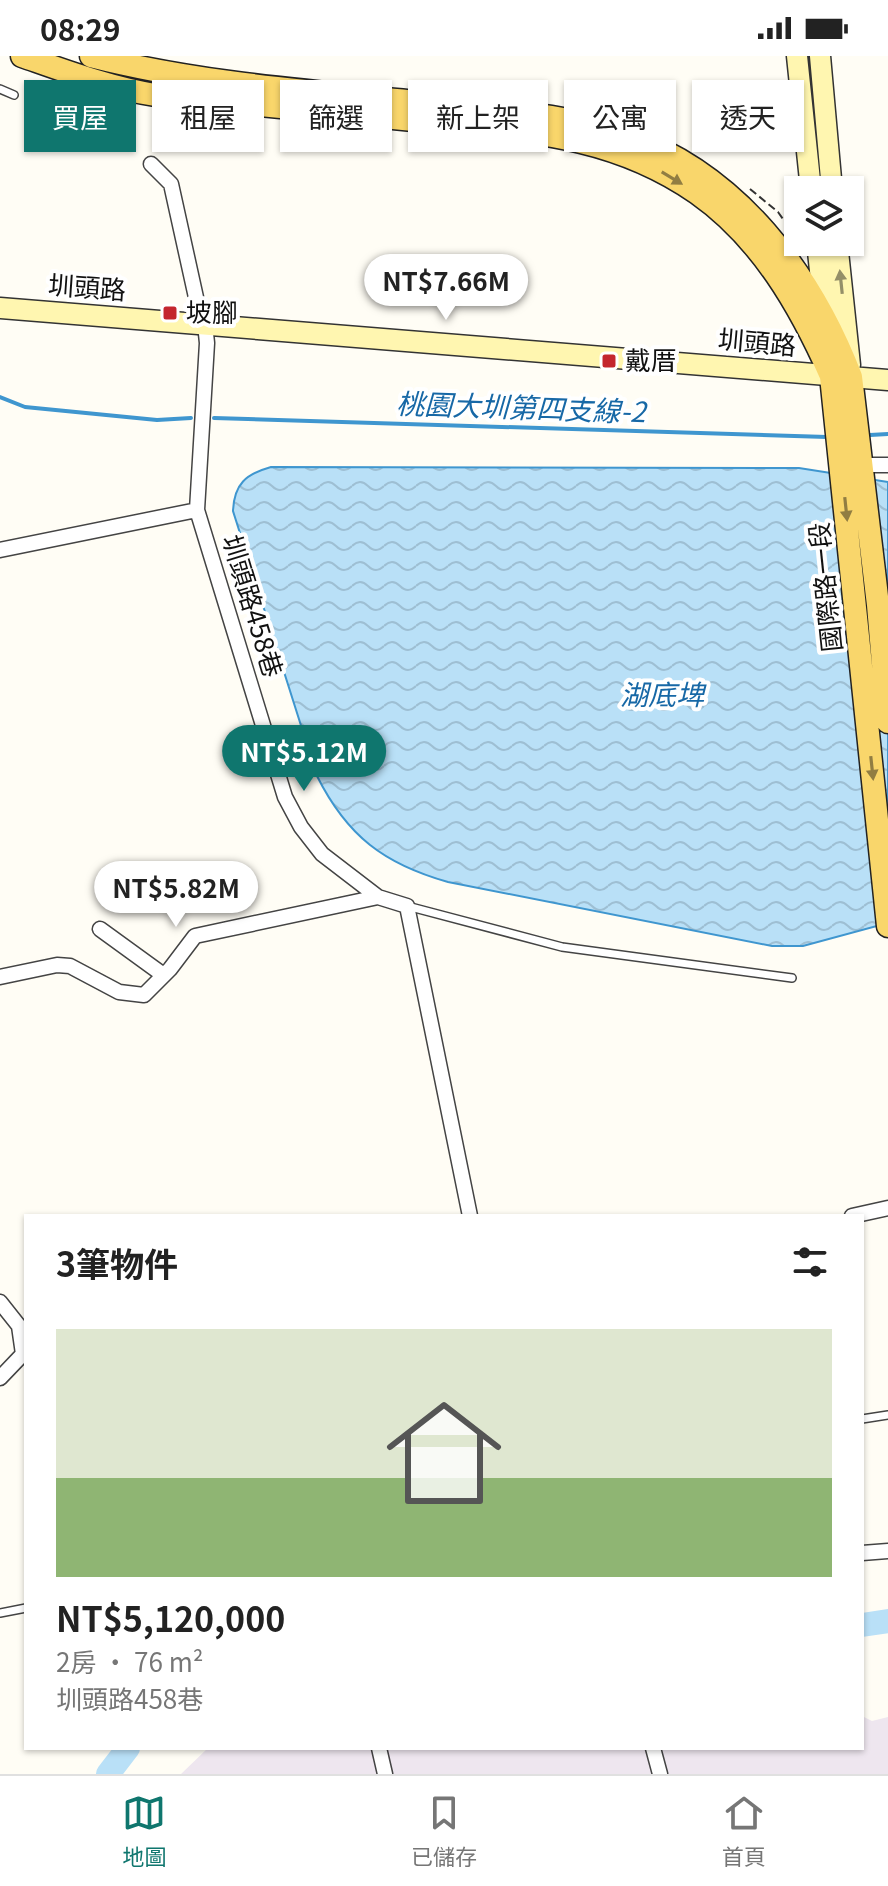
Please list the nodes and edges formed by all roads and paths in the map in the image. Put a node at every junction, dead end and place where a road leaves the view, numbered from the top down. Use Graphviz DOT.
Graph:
graph roads {
  1 [pos="22,56"];
  2 [pos="91,56"];
  3 [pos="797,56"];
  4 [pos="820,56"];
  5 [pos="0,89"];
  6 [pos="14,95"];
  7 [pos="151,164"];
  8 [pos="810,176"];
  9 [pos="831,176"];
  10 [pos="819,256"];
  11 [pos="837,256"];
  12 [pos="0,308"];
  13 [pos="825,315"];
  14 [pos="205,324"];
  15 [pos="841,376"];
  16 [pos="888,380"];
  17 [pos="862,465"];
  18 [pos="888,465"];
  19 [pos="197,510"];
  20 [pos="0,550"];
  21 [pos="888,722"];
  22 [pos="378,897"];
  23 [pos="407,906"];
  24 [pos="888,926"];
  25 [pos="100,929"];
  26 [pos="162,974"];
  27 [pos="0,977"];
  28 [pos="792,978"];
  29 [pos="888,1208"];
  30 [pos="470,1214"];
  31 [pos="861,1214"];
  32 [pos="0,1302"];
  33 [pos="24,1354"];
  34 [pos="0,1378"];
  35 [pos="888,1415"];
  36 [pos="864,1419"];
  37 [pos="888,1551"];
  38 [pos="864,1553"];
  39 [pos="24,1608"];
  40 [pos="0,1613"];
  41 [pos="379,1750"];
  42 [pos="654,1750"];
  43 [pos="385,1774"];
  44 [pos="660,1774"];
  1 -- 15 [label="main road, one-way"];
  2 -- 13 [label="main road"];
  3 -- 8 [label="street"];
  4 -- 9 [label="street"];
  5 -- 6 [label="lane"];
  7 -- 14 [label="street, 圳頭路458巷"];
  10 -- 13 [label="street"];
  15 -- 11 [label="street, 國際路一段, one-way"];
  12 -- 14 [label="street, 圳頭路"];
  13 -- 15 [label="main road"];
  14 -- 15 [label="street, 圳頭路"];
  14 -- 19 [label="street, 圳頭路458巷"];
  15 -- 16 [label="street, 圳頭路"];
  15 -- 17 [label="main road, 國際路一段"];
  15 -- 24 [label="main road, 國際路一段, one-way"];
  17 -- 18 [label="street"];
  17 -- 21 [label="main road, 國際路一段"];
  19 -- 20 [label="street"];
  19 -- 22 [label="street, 圳頭路458巷"];
  22 -- 23 [label="street, 圳頭路458巷"];
  22 -- 26 [label="street"];
  23 -- 28 [label="lane"];
  23 -- 30 [label="street"];
  25 -- 26 [label="street"];
  26 -- 27 [label="street"];
  29 -- 31 [label="street"];
  32 -- 33 [label="street"];
  33 -- 34 [label="street"];
  35 -- 36 [label="lane"];
  37 -- 38 [label="street"];
  39 -- 40 [label="lane"];
  41 -- 43 [label="street"];
  42 -- 44 [label="street"];
}
